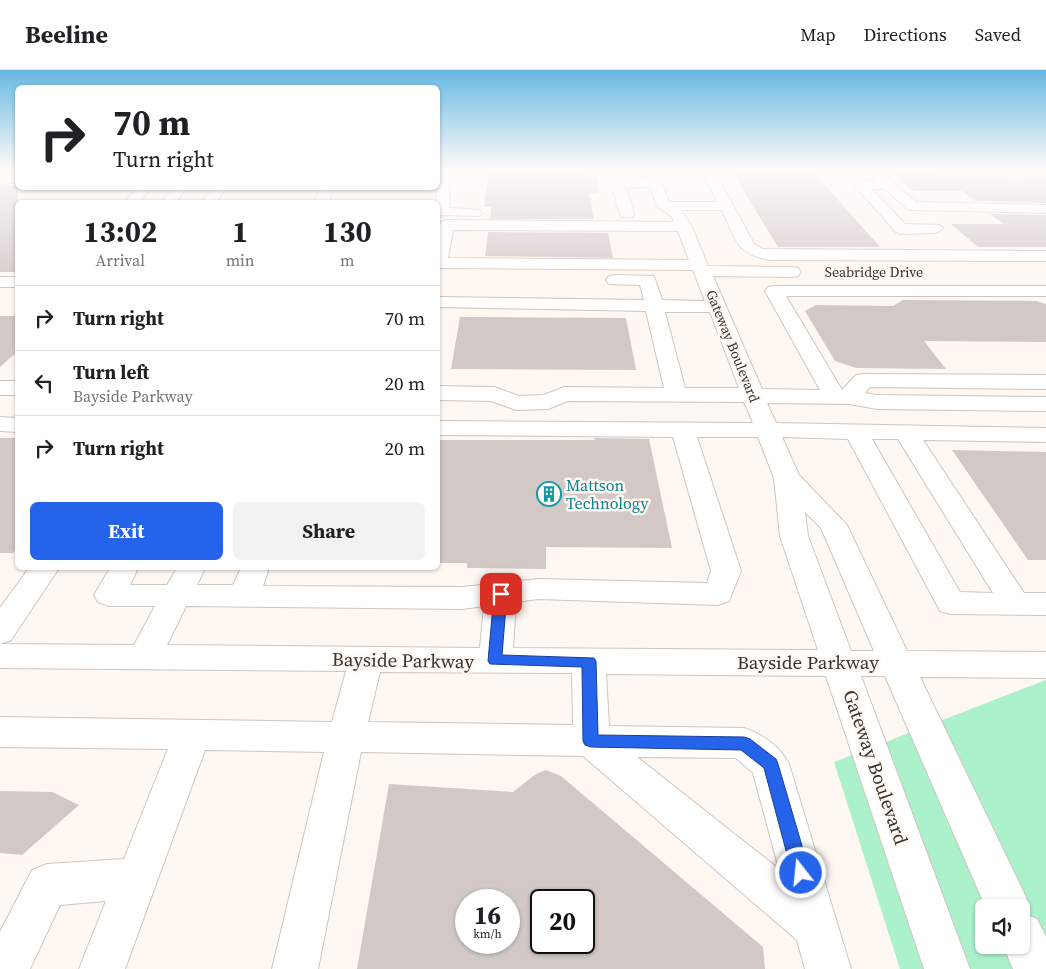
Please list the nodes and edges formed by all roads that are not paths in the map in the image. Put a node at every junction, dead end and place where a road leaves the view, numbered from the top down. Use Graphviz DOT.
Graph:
graph roads {
  1 [pos="444,212"];
  2 [pos="626,212"];
  3 [pos="686,212"];
  4 [pos="729,212"];
  5 [pos="886,212"];
  6 [pos="918,212"];
  7 [pos="679,213"];
  8 [pos="628,220"];
  9 [pos="935,228"];
  10 [pos="637,251"];
  11 [pos="964,256"];
  12 [pos="1046,256"];
  13 [pos="440,258"];
  14 [pos="440,263"];
  15 [pos="701,268"];
  16 [pos="812,272"];
  17 [pos="982,273"];
  18 [pos="440,278"];
  19 [pos="0,282"];
  20 [pos="15,282"];
  21 [pos="440,290"];
  22 [pos="1046,291"];
  23 [pos="654,298"];
  24 [pos="440,302"];
  25 [pos="717,307"];
  26 [pos="1046,366"];
  27 [pos="982,381"];
  28 [pos="1046,382"];
  29 [pos="0,388"];
  30 [pos="15,388"];
  31 [pos="440,393"];
  32 [pos="676,394"];
  33 [pos="753,396"];
  34 [pos="843,397"];
  35 [pos="1046,404"];
  36 [pos="0,424"];
  37 [pos="15,424"];
  38 [pos="440,428"];
  39 [pos="683,430"];
  40 [pos="767,430"];
  41 [pos="856,432"];
  42 [pos="906,433"];
  43 [pos="1046,435"];
  44 [pos="787,478"];
  45 [pos="123,570"];
  46 [pos="190,570"];
  47 [pos="254,570"];
  48 [pos="24,583"];
  49 [pos="501,594"];
  50 [pos="177,595"];
  51 [pos="244,596"];
  52 [pos="1015,603"];
  53 [pos="1046,604"];
  54 [pos="0,632"];
  55 [pos="0,656"];
  56 [pos="144,657"];
  57 [pos="366,659"];
  58 [pos="495,661"];
  59 [pos="589,661"];
  60 [pos="839,662"];
  61 [pos="895,663"];
  62 [pos="1046,665"];
  63 [pos="0,732"];
  64 [pos="192,734"];
  65 [pos="346,737"];
  66 [pos="591,741"];
  67 [pos="137,878"];
  68 [pos="1004,899"];
  69 [pos="816,927"];
  70 [pos="1030,954"];
  71 [pos="6,969"];
  72 [pos="102,969"];
  73 [pos="295,969"];
  74 [pos="828,969"];
  75 [pos="947,969"];
  76 [pos="1037,969"];
  1 -- 8 [label="street"];
  2 -- 8 [label="street"];
  3 -- 7 [label="street"];
  4 -- 11 [label="street"];
  5 -- 9 [label="street"];
  6 -- 9 [label="street"];
  7 -- 8 [label="street"];
  7 -- 15 [label="street, Gateway Boulevard"];
  8 -- 10 [label="street"];
  8 -- 13 [label="street, Seabridge Drive"];
  9 -- 11 [label="street"];
  10 -- 14 [label="street, Seabridge Drive"];
  10 -- 15 [label="street, Seabridge Drive"];
  11 -- 12 [label="street"];
  11 -- 17 [label="street"];
  15 -- 16 [label="street, Seabridge Drive"];
  15 -- 25 [label="street, Gateway Boulevard"];
  18 -- 23 [label="street"];
  19 -- 20 [label="street"];
  21 -- 23 [label="street"];
  22 -- 34 [label="street"];
  23 -- 24 [label="street"];
  23 -- 25 [label="street"];
  23 -- 32 [label="street"];
  25 -- 33 [label="street, Gateway Boulevard"];
  26 -- 27 [label="street"];
  27 -- 28 [label="street"];
  27 -- 34 [label="street"];
  29 -- 30 [label="street"];
  31 -- 32 [label="street"];
  32 -- 33 [label="street"];
  33 -- 34 [label="street"];
  33 -- 40 [label="street, Gateway Boulevard"];
  34 -- 35 [label="street"];
  36 -- 37 [label="street"];
  38 -- 39 [label="street"];
  39 -- 40 [label="street"];
  39 -- 49 [label="street"];
  40 -- 41 [label="street"];
  40 -- 44 [label="street, Gateway Boulevard"];
  41 -- 42 [label="street"];
  41 -- 52 [label="street"];
  42 -- 43 [label="street"];
  42 -- 52 [label="street"];
  44 -- 60 [label="street, Gateway Boulevard"];
  44 -- 61 [label="street, Gateway Boulevard"];
  45 -- 50 [label="street"];
  46 -- 50 [label="street"];
  47 -- 51 [label="street"];
  48 -- 54 [label="street"];
  49 -- 51 [label="street"];
  49 -- 58 [label="street"];
  50 -- 51 [label="street"];
  50 -- 56 [label="street"];
  52 -- 53 [label="street"];
  55 -- 56 [label="street, Bayside Parkway"];
  56 -- 57 [label="street, Bayside Parkway"];
  57 -- 58 [label="street, Bayside Parkway"];
  57 -- 65 [label="street"];
  58 -- 59 [label="street, Bayside Parkway"];
  59 -- 60 [label="street, Bayside Parkway"];
  59 -- 66 [label="street"];
  60 -- 61 [label="street, Bayside Parkway"];
  60 -- 75 [label="street, Gateway Boulevard"];
  61 -- 62 [label="street, Bayside Parkway"];
  61 -- 68 [label="street, Gateway Boulevard"];
  63 -- 64 [label="street"];
  64 -- 65 [label="street"];
  64 -- 67 [label="street"];
  65 -- 66 [label="street"];
  65 -- 73 [label="street"];
  66 -- 69 [label="street"];
  66 -- 69 [label="street"];
  67 -- 71 [label="street"];
  67 -- 72 [label="street"];
  69 -- 74 [label="street"];
  70 -- 76 [label="street"];
}
